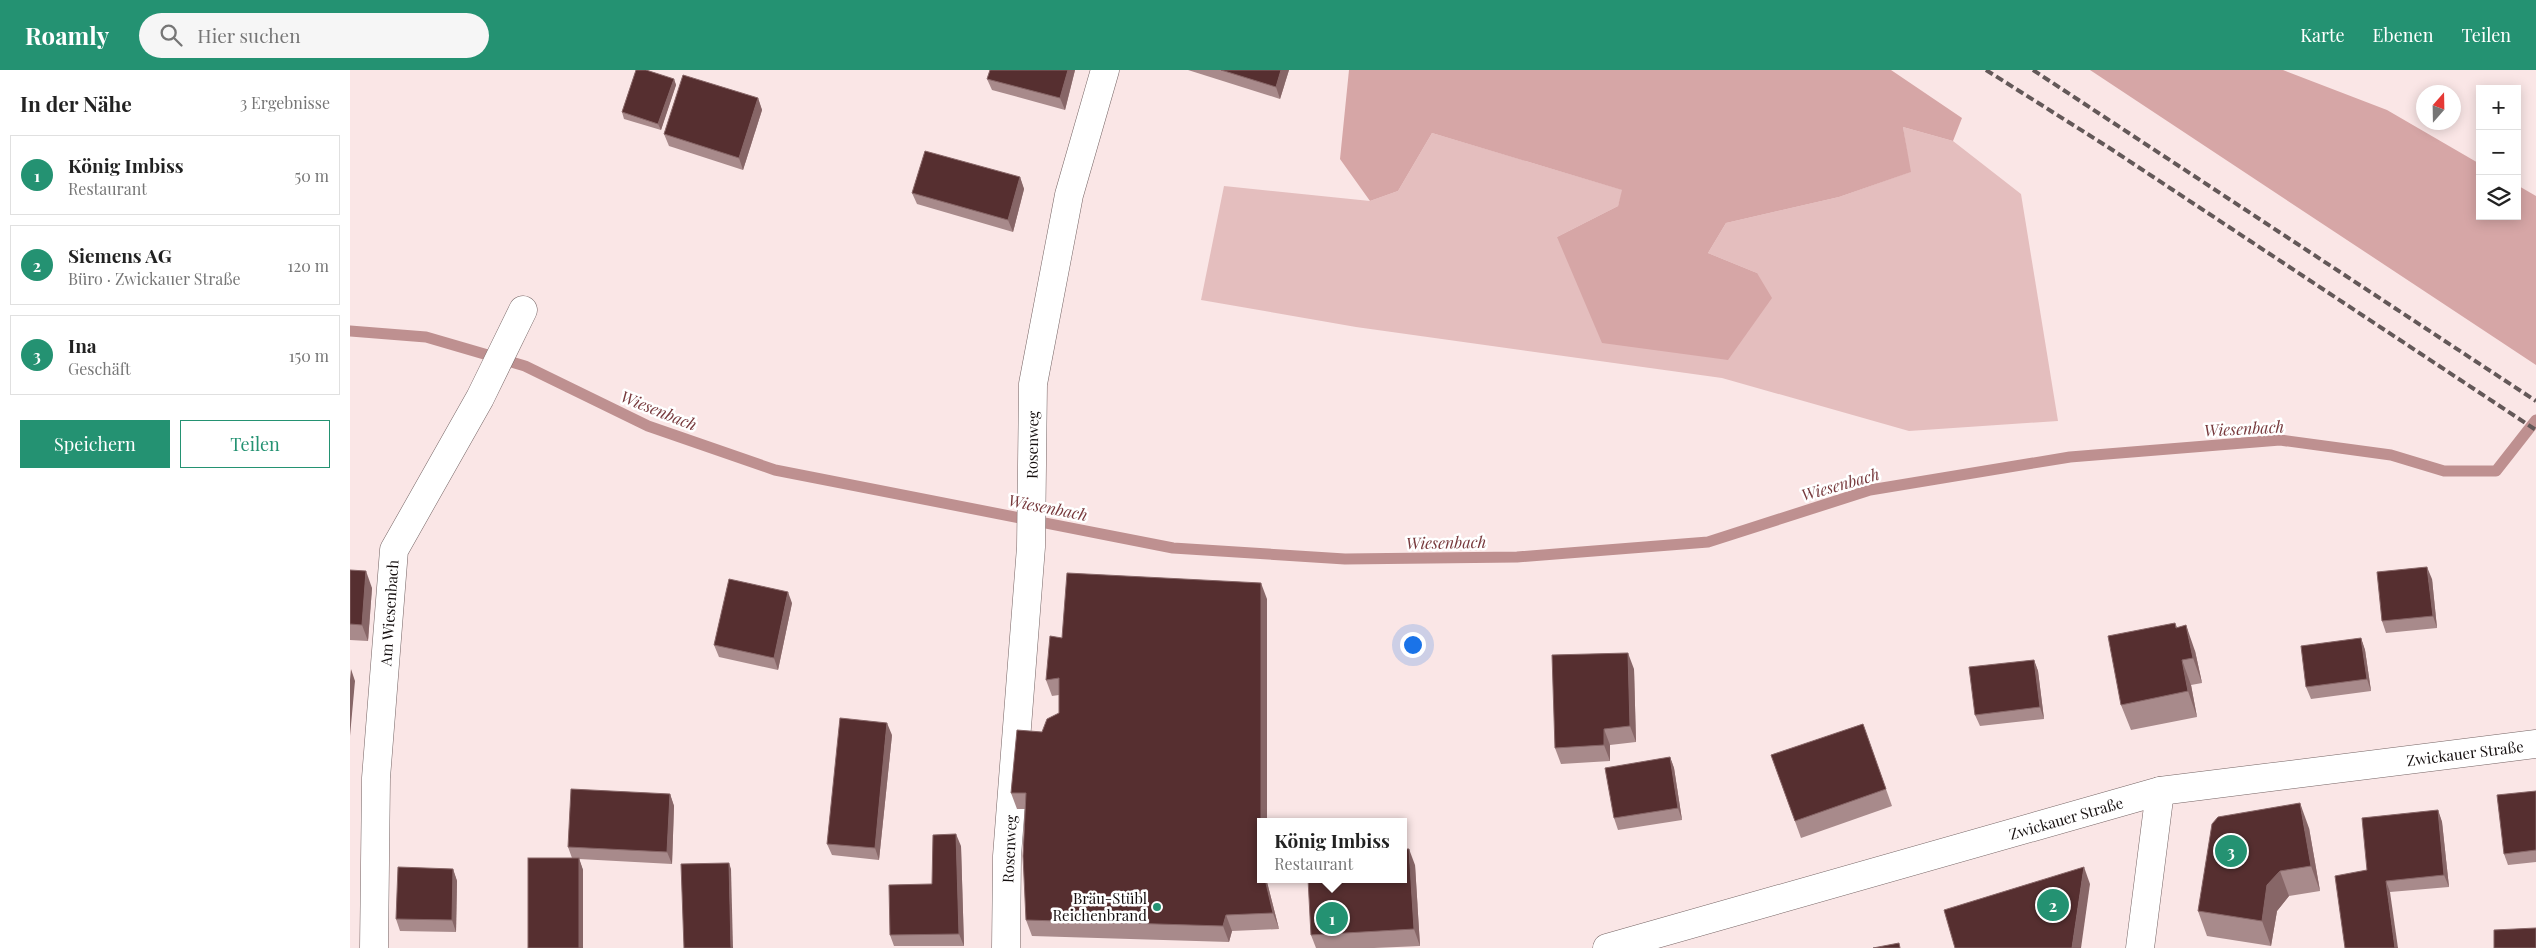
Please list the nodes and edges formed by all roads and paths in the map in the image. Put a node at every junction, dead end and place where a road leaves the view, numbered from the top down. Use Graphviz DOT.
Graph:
graph roads {
  1 [pos="1105,70"];
  2 [pos="519,320"];
  3 [pos="2536,744"];
  4 [pos="2160,791"];
  5 [pos="374,948"];
  6 [pos="1006,948"];
  7 [pos="1607,948"];
  8 [pos="2140,948"];
  1 -- 6 [label="street, Rosenweg"];
  2 -- 5 [label="street, Am Wiesenbach"];
  3 -- 4 [label="street, Zwickauer Straße"];
  4 -- 7 [label="street, Zwickauer Straße"];
  4 -- 8 [label="street"];
}
